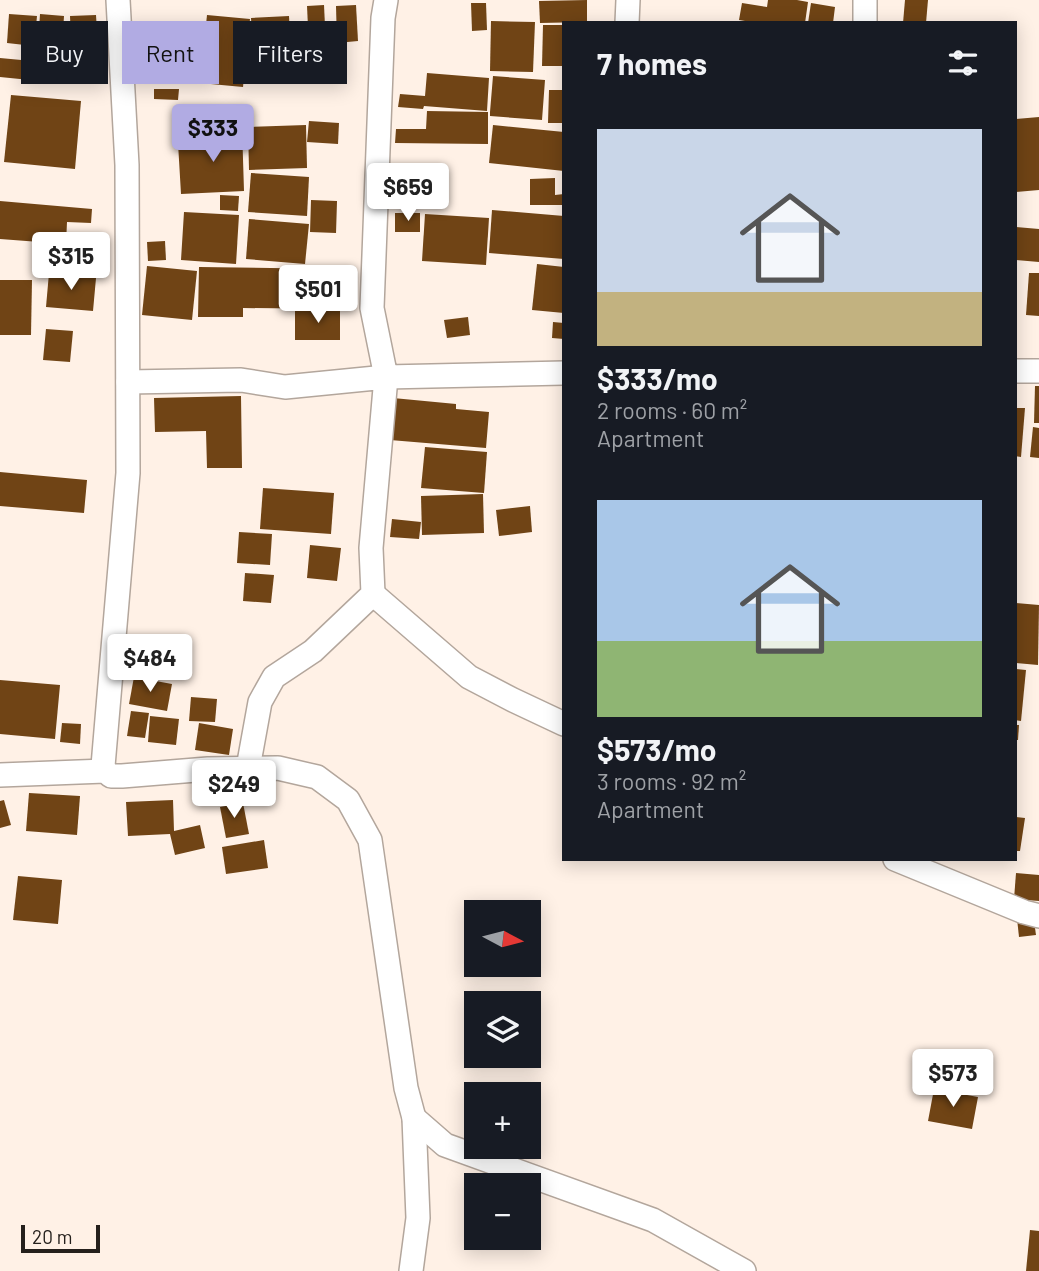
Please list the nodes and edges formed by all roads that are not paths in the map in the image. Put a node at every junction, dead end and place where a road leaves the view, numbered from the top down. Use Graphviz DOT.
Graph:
graph roads {
  1 [pos="118,0"];
  2 [pos="386,0"];
  3 [pos="628,0"];
  4 [pos="865,0"];
  5 [pos="627,21"];
  6 [pos="865,21"];
  7 [pos="1017,371"];
  8 [pos="1039,371"];
  9 [pos="562,373"];
  10 [pos="386,377"];
  11 [pos="128,382"];
  12 [pos="373,594"];
  13 [pos="562,723"];
  14 [pos="248,768"];
  15 [pos="105,771"];
  16 [pos="0,775"];
  17 [pos="900,861"];
  18 [pos="1039,916"];
  19 [pos="414,1118"];
  20 [pos="411,1271"];
  21 [pos="744,1271"];
  1 -- 11 [label="street"];
  2 -- 10 [label="street"];
  3 -- 5 [label="street"];
  4 -- 6 [label="street"];
  7 -- 8 [label="street"];
  9 -- 10 [label="street"];
  10 -- 11 [label="street"];
  10 -- 12 [label="street"];
  11 -- 15 [label="street"];
  12 -- 13 [label="street"];
  12 -- 14 [label="street"];
  14 -- 15 [label="street"];
  14 -- 19 [label="street"];
  15 -- 16 [label="street"];
  17 -- 18 [label="street"];
  19 -- 20 [label="street"];
  19 -- 21 [label="street"];
}
